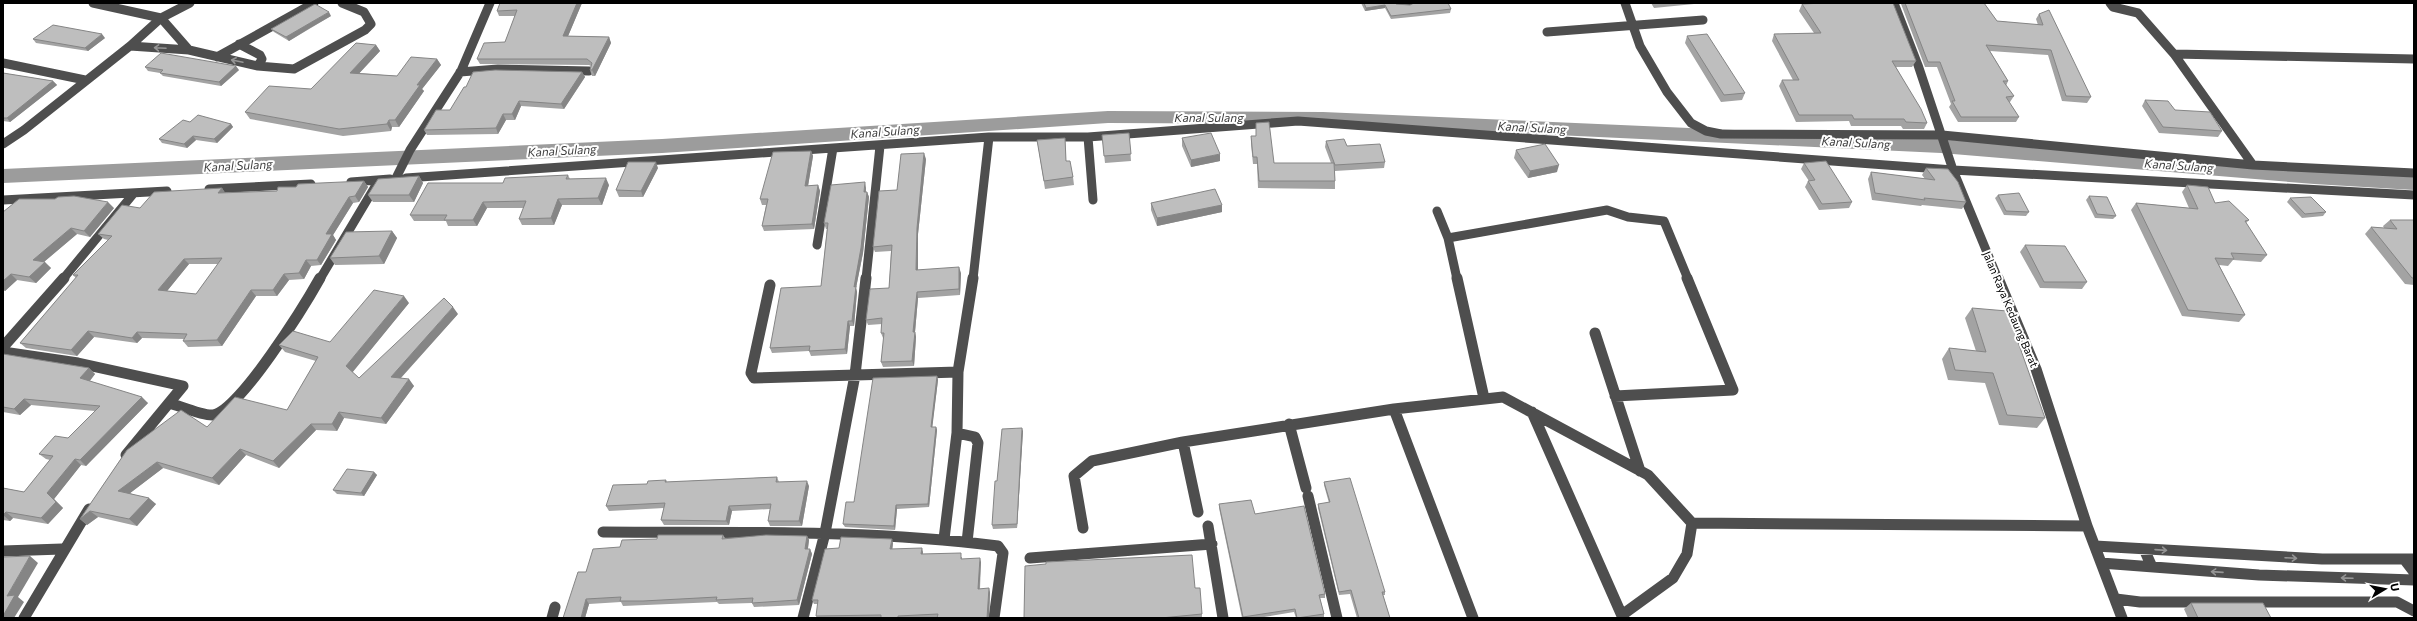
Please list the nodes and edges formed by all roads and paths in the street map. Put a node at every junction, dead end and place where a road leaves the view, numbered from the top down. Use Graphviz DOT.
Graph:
graph roads {
  1 [pos="94,3"];
  2 [pos="190,3"];
  3 [pos="314,3"];
  4 [pos="342,3"];
  5 [pos="368,3"];
  6 [pos="490,3"];
  7 [pos="1399,3"];
  8 [pos="1409,3"];
  9 [pos="1625,3"];
  10 [pos="1894,3"];
  11 [pos="2110,3"];
  12 [pos="364,12"];
  13 [pos="161,18"];
  14 [pos="1703,20"];
  15 [pos="1633,25"];
  16 [pos="1548,32"];
  17 [pos="239,44"];
  18 [pos="130,46"];
  19 [pos="189,50"];
  20 [pos="2174,54"];
  21 [pos="217,57"];
  22 [pos="2414,59"];
  23 [pos="3,63"];
  24 [pos="258,66"];
  25 [pos="589,71"];
  26 [pos="460,72"];
  27 [pos="85,80"];
  28 [pos="989,137"];
  29 [pos="1088,137"];
  30 [pos="1946,143"];
  31 [pos="3,144"];
  32 [pos="880,146"];
  33 [pos="834,148"];
  34 [pos="2253,165"];
  35 [pos="1953,170"];
  36 [pos="2414,173"];
  37 [pos="398,175"];
  38 [pos="379,180"];
  39 [pos="340,182"];
  40 [pos="324,183"];
  41 [pos="197,190"];
  42 [pos="173,191"];
  43 [pos="134,193"];
  44 [pos="2414,195"];
  45 [pos="3,200"];
  46 [pos="1093,200"];
  47 [pos="1438,211"];
  48 [pos="1448,238"];
  49 [pos="817,245"];
  50 [pos="770,285"];
  51 [pos="1595,333"];
  52 [pos="3,347"];
  53 [pos="3,352"];
  54 [pos="958,372"];
  55 [pos="855,375"];
  56 [pos="1616,396"];
  57 [pos="1484,398"];
  58 [pos="169,403"];
  59 [pos="1394,409"];
  60 [pos="1532,412"];
  61 [pos="1289,424"];
  62 [pos="957,433"];
  63 [pos="1183,442"];
  64 [pos="119,466"];
  65 [pos="1640,471"];
  66 [pos="97,498"];
  67 [pos="1198,512"];
  68 [pos="1692,523"];
  69 [pos="1208,526"];
  70 [pos="2087,526"];
  71 [pos="1083,528"];
  72 [pos="603,532"];
  73 [pos="825,533"];
  74 [pos="944,540"];
  75 [pos="967,542"];
  76 [pos="1212,544"];
  77 [pos="2095,546"];
  78 [pos="62,549"];
  79 [pos="2144,549"];
  80 [pos="3,551"];
  81 [pos="1030,558"];
  82 [pos="2409,559"];
  83 [pos="2101,563"];
  84 [pos="2152,567"];
  85 [pos="2414,572"];
  86 [pos="2414,580"];
  87 [pos="2116,599"];
  88 [pos="2414,611"];
  89 [pos="1622,617"];
  90 [pos="24,618"];
  91 [pos="803,618"];
  92 [pos="994,618"];
  93 [pos="1223,618"];
  94 [pos="1336,618"];
  95 [pos="1473,618"];
  96 [pos="2122,618"];
  1 -- 13 [label="street"];
  2 -- 13 [label="street"];
  3 -- 17 [label="street"];
  4 -- 12 [label="street"];
  5 -- 12 [label="street"];
  6 -- 26 [label="street"];
  7 -- 8 [label="street"];
  9 -- 15 [label="street"];
  10 -- 30 [label="street, Jalan Raya Kedaung Barat"];
  11 -- 20 [label="street"];
  12 -- 24 [label="street"];
  13 -- 18 [label="street"];
  13 -- 19 [label="street"];
  14 -- 15 [label="street"];
  15 -- 16 [label="street"];
  15 -- 30 [label="street"];
  17 -- 21 [label="street"];
  17 -- 24 [label="street"];
  19 -- 18 [label="street, one-way"];
  18 -- 27 [label="street"];
  19 -- 21 [label="street"];
  20 -- 22 [label="street"];
  20 -- 34 [label="street"];
  24 -- 21 [label="street, one-way"];
  23 -- 27 [label="street"];
  25 -- 26 [label="street"];
  26 -- 37 [label="street"];
  27 -- 31 [label="street"];
  28 -- 29 [label="street"];
  28 -- 32 [label="street"];
  28 -- 54 [label="street"];
  29 -- 35 [label="street"];
  29 -- 46 [label="street"];
  30 -- 34 [label="street"];
  30 -- 35 [label="street, Jalan Raya Kedaung Barat"];
  32 -- 33 [label="street"];
  32 -- 55 [label="street"];
  33 -- 37 [label="street"];
  33 -- 49 [label="street"];
  34 -- 36 [label="street"];
  35 -- 44 [label="street"];
  35 -- 70 [label="street, Jalan Raya Kedaung Barat"];
  37 -- 38 [label="street"];
  38 -- 39 [label="street"];
  38 -- 58 [label="street"];
  40 -- 41 [label="street"];
  42 -- 43 [label="street"];
  43 -- 45 [label="street"];
  43 -- 52 [label="street"];
  47 -- 48 [label="street"];
  48 -- 56 [label="street"];
  48 -- 57 [label="street"];
  50 -- 55 [label="street"];
  51 -- 56 [label="street"];
  53 -- 58 [label="street"];
  54 -- 55 [label="street"];
  54 -- 62 [label="street"];
  55 -- 73 [label="street"];
  56 -- 65 [label="street"];
  57 -- 59 [label="street"];
  57 -- 60 [label="street"];
  58 -- 64 [label="street"];
  59 -- 61 [label="street"];
  59 -- 95 [label="street"];
  60 -- 65 [label="street"];
  60 -- 89 [label="street"];
  61 -- 63 [label="street"];
  61 -- 94 [label="street"];
  62 -- 74 [label="street"];
  62 -- 75 [label="street"];
  63 -- 67 [label="street"];
  63 -- 71 [label="street"];
  65 -- 68 [label="street"];
  66 -- 78 [label="street"];
  68 -- 70 [label="street"];
  68 -- 89 [label="street"];
  69 -- 76 [label="street"];
  70 -- 77 [label="street, Jalan Raya Kedaung Barat"];
  72 -- 73 [label="street"];
  73 -- 74 [label="street"];
  73 -- 91 [label="street"];
  74 -- 75 [label="street"];
  75 -- 92 [label="street"];
  76 -- 81 [label="street"];
  76 -- 93 [label="street"];
  77 -- 79 [label="street"];
  77 -- 83 [label="street, Jalan Raya Kedaung Barat"];
  78 -- 80 [label="street"];
  78 -- 90 [label="street"];
  79 -- 82 [label="street, one-way"];
  79 -- 84 [label="street"];
  82 -- 85 [label="street"];
  83 -- 84 [label="street"];
  83 -- 87 [label="street, Jalan Raya Kedaung Barat"];
  86 -- 84 [label="street, one-way"];
  87 -- 88 [label="street"];
  87 -- 96 [label="street, Jalan Raya Kedaung Barat"];
}
